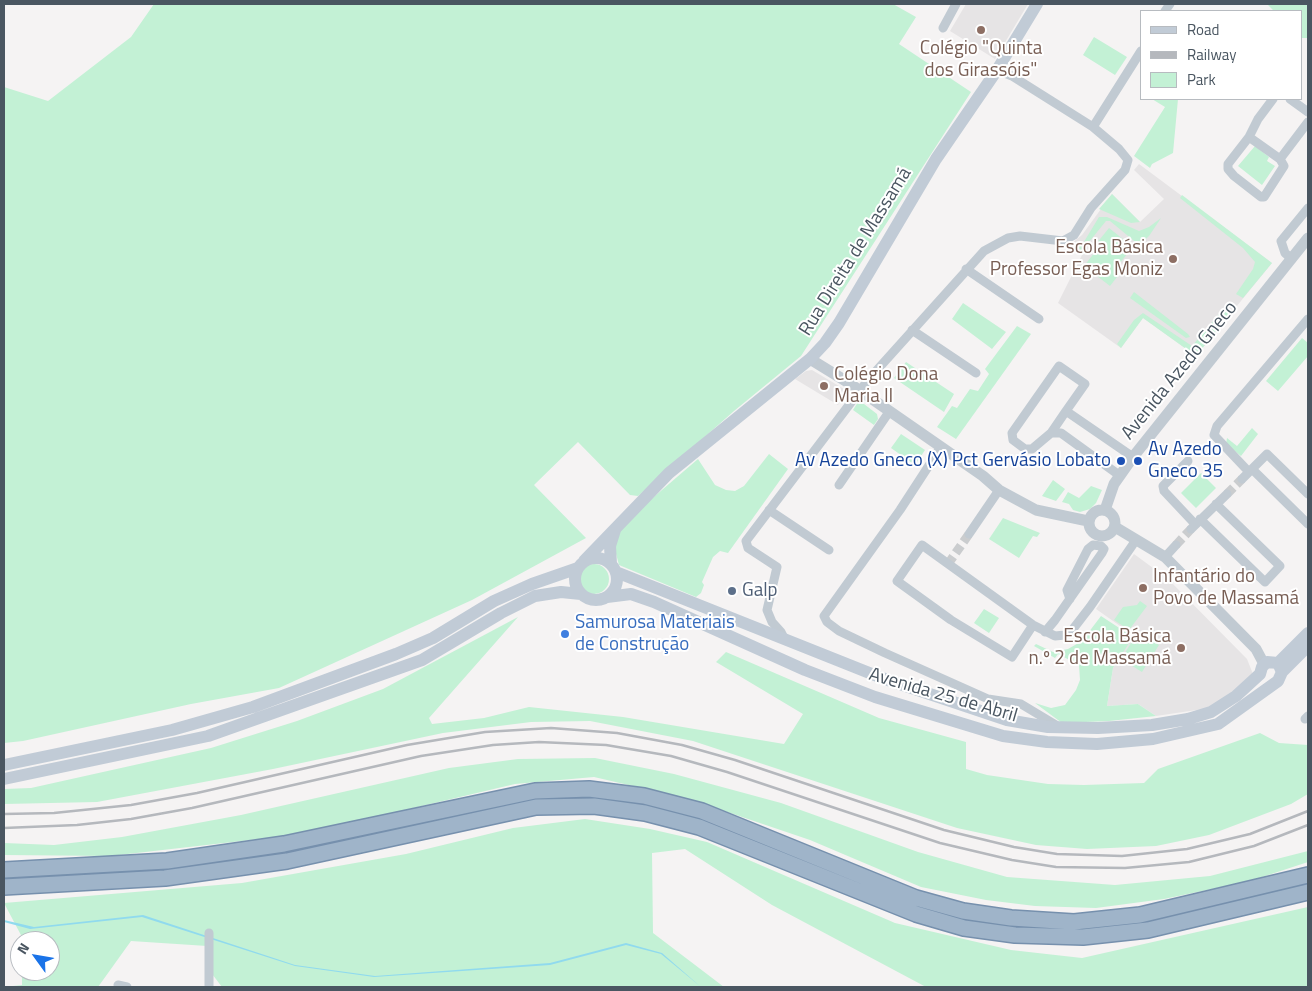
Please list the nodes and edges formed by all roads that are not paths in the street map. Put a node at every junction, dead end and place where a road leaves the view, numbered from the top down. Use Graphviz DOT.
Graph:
graph roads {
  1 [pos="956,4"];
  2 [pos="1037,4"];
  3 [pos="943,28"];
  4 [pos="1140,53"];
  5 [pos="997,70"];
  6 [pos="1266,100"];
  7 [pos="1272,100"];
  8 [pos="1291,100"];
  9 [pos="1308,112"];
  10 [pos="1307,124"];
  11 [pos="1093,127"];
  12 [pos="1251,133"];
  13 [pos="1280,159"];
  14 [pos="1308,208"];
  15 [pos="1308,238"];
  16 [pos="1292,259"];
  17 [pos="966,269"];
  18 [pos="1040,319"];
  19 [pos="1308,319"];
  20 [pos="912,330"];
  21 [pos="810,359"];
  22 [pos="976,373"];
  23 [pos="860,391"];
  24 [pos="1066,411"];
  25 [pos="889,412"];
  26 [pos="1051,433"];
  27 [pos="941,447"];
  28 [pos="1132,457"];
  29 [pos="1188,461"];
  30 [pos="1251,470"];
  31 [pos="1119,475"];
  32 [pos="1242,479"];
  33 [pos="839,485"];
  34 [pos="999,490"];
  35 [pos="1227,494"];
  36 [pos="1308,494"];
  37 [pos="1216,504"];
  38 [pos="769,510"];
  39 [pos="1105,510"];
  40 [pos="1088,521"];
  41 [pos="619,523"];
  42 [pos="1195,524"];
  43 [pos="1308,524"];
  44 [pos="1115,527"];
  45 [pos="969,534"];
  46 [pos="1095,540"];
  47 [pos="1136,540"];
  48 [pos="1176,545"];
  49 [pos="830,550"];
  50 [pos="1165,558"];
  51 [pos="581,565"];
  52 [pos="613,568"];
  53 [pos="581,594"];
  54 [pos="607,597"];
  55 [pos="1033,625"];
  56 [pos="1046,632"];
  57 [pos="1308,633"];
  58 [pos="785,640"];
  59 [pos="1308,646"];
  60 [pos="1280,668"];
  61 [pos="1262,669"];
  62 [pos="1272,683"];
  63 [pos="1061,727"];
  64 [pos="4,765"];
  65 [pos="4,779"];
  66 [pos="4,870"];
  67 [pos="1308,875"];
  68 [pos="4,886"];
  69 [pos="1308,892"];
  70 [pos="209,933"];
  71 [pos="209,987"];
  1 -- 3 [label="street"];
  2 -- 5 [label="main road, Rua Direita de Massamá"];
  4 -- 11 [label="street"];
  5 -- 11 [label="street"];
  5 -- 21 [label="main road, Rua Direita de Massamá"];
  6 -- 12 [label="street"];
  7 -- 12 [label="street"];
  8 -- 9 [label="street"];
  10 -- 13 [label="street"];
  11 -- 17 [label="street"];
  12 -- 13 [label="street"];
  12 -- 13 [label="street"];
  14 -- 16 [label="street"];
  15 -- 16 [label="street, Avenida Azedo Gneco"];
  16 -- 28 [label="street, Avenida Azedo Gneco"];
  17 -- 18 [label="street"];
  17 -- 20 [label="street"];
  19 -- 30 [label="street"];
  20 -- 22 [label="street"];
  20 -- 23 [label="street"];
  21 -- 23 [label="street"];
  21 -- 41 [label="main road, Rua Direita de Massamá"];
  23 -- 25 [label="street"];
  23 -- 38 [label="street"];
  24 -- 26 [label="street"];
  24 -- 26 [label="street"];
  24 -- 28 [label="street"];
  25 -- 27 [label="street"];
  25 -- 33 [label="street"];
  26 -- 31 [label="street"];
  27 -- 34 [label="street"];
  27 -- 63 [label="street"];
  28 -- 31 [label="street, Avenida Azedo Gneco"];
  29 -- 42 [label="street"];
  30 -- 32 [label="street"];
  30 -- 36 [label="street"];
  30 -- 43 [label="street"];
  31 -- 39 [label="street, Avenida Azedo Gneco"];
  34 -- 40 [label="street"];
  34 -- 45 [label="street"];
  35 -- 37 [label="street"];
  37 -- 42 [label="street"];
  37 -- 42 [label="street"];
  38 -- 49 [label="street"];
  38 -- 58 [label="street"];
  39 -- 40 [label="street"];
  39 -- 44 [label="street"];
  40 -- 46 [label="street"];
  41 -- 51 [label="main road, Rua Direita de Massamá"];
  41 -- 52 [label="main road, Rua Direita de Massamá"];
  44 -- 46 [label="street"];
  44 -- 47 [label="street"];
  46 -- 56 [label="street"];
  47 -- 50 [label="street"];
  47 -- 56 [label="street"];
  48 -- 50 [label="street"];
  50 -- 61 [label="street"];
  51 -- 52 [label="main road"];
  51 -- 53 [label="main road"];
  51 -- 64 [label="main road"];
  52 -- 54 [label="main road"];
  52 -- 58 [label="main road, Avenida 25 de Abril"];
  53 -- 54 [label="main road"];
  53 -- 65 [label="main road"];
  54 -- 62 [label="main road, Avenida 25 de Abril"];
  55 -- 55 [label="street"];
  55 -- 56 [label="street"];
  57 -- 60 [label="main road, Avenida 25 de Abril"];
  58 -- 63 [label="main road, Avenida 25 de Abril"];
  59 -- 60 [label="main road, Avenida 25 de Abril"];
  60 -- 61 [label="main road"];
  60 -- 62 [label="main road, Avenida 25 de Abril"];
  61 -- 62 [label="main road"];
  61 -- 63 [label="main road, Avenida 25 de Abril"];
  66 -- 67 [label="highway"];
  68 -- 69 [label="highway"];
  70 -- 71 [label="street"];
}
